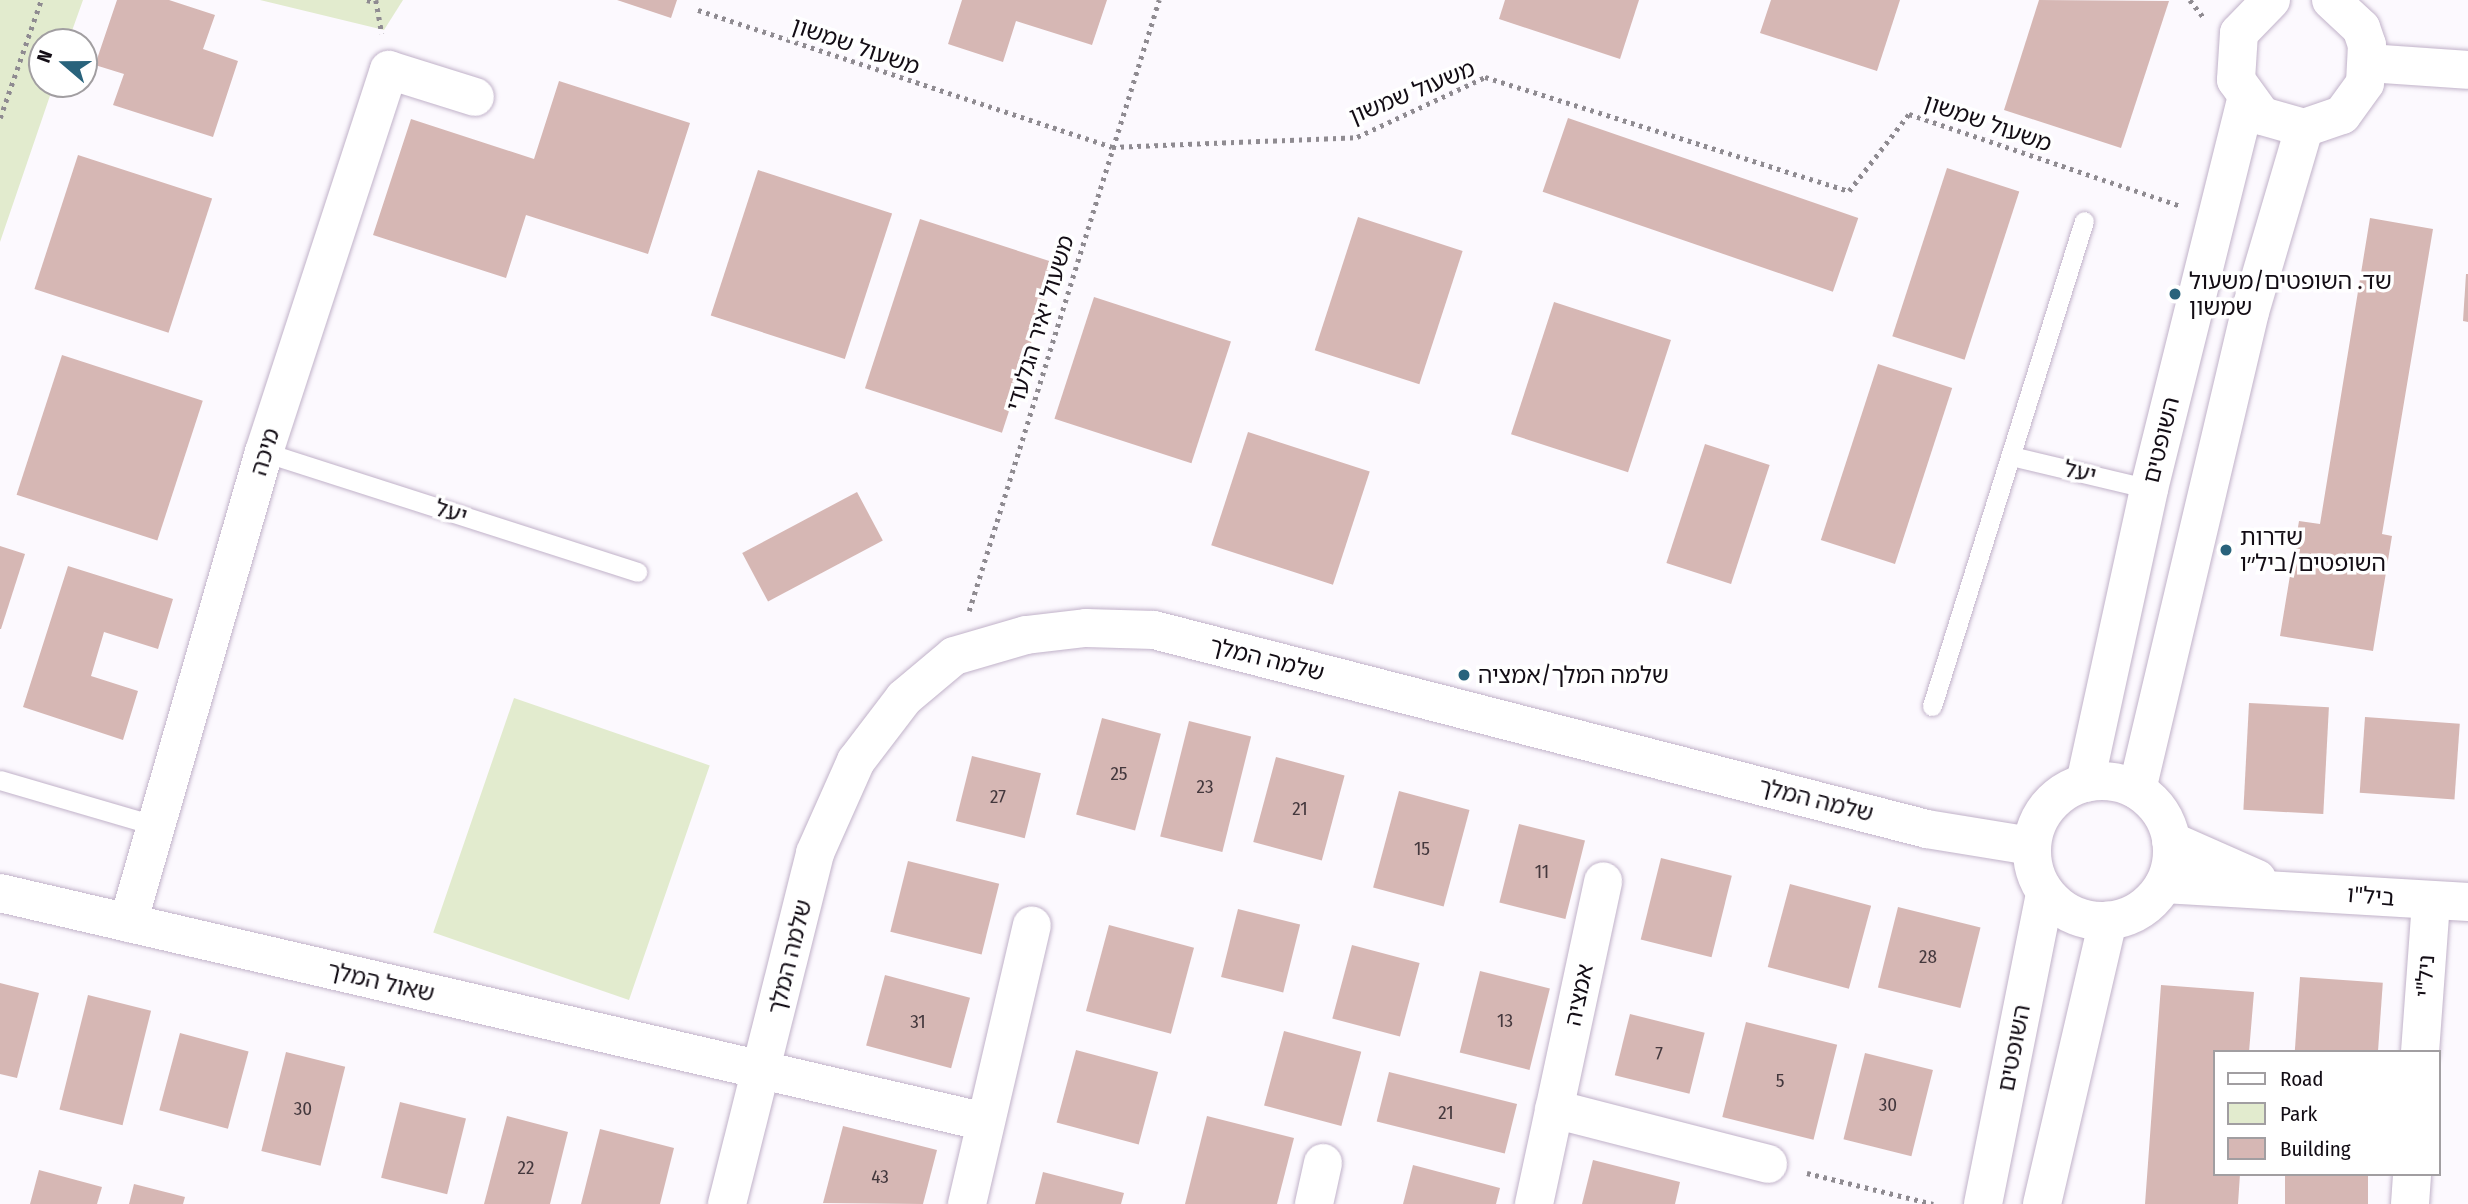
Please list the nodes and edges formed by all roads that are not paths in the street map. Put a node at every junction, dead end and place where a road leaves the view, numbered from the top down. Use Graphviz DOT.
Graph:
graph roads {
  1 [pos="2271,0"];
  2 [pos="2331,0"];
  3 [pos="2369,63"];
  4 [pos="2468,70"];
  5 [pos="475,97"];
  6 [pos="2246,101"];
  7 [pos="2304,128"];
  8 [pos="2084,221"];
  9 [pos="264,452"];
  10 [pos="2011,456"];
  11 [pos="2148,489"];
  12 [pos="638,572"];
  13 [pos="1932,706"];
  14 [pos="0,780"];
  15 [pos="2085,783"];
  16 [pos="2137,790"];
  17 [pos="154,825"];
  18 [pos="2171,841"];
  19 [pos="2031,846"];
  20 [pos="1603,881"];
  21 [pos="2164,884"];
  22 [pos="2274,888"];
  23 [pos="0,893"];
  24 [pos="2045,893"];
  25 [pos="2431,901"];
  26 [pos="2468,902"];
  27 [pos="2108,921"];
  28 [pos="128,923"];
  29 [pos="1032,925"];
  30 [pos="2420,1050"];
  31 [pos="762,1069"];
  32 [pos="1554,1109"];
  33 [pos="986,1122"];
  34 [pos="1323,1163"];
  35 [pos="1768,1164"];
  36 [pos="2412,1176"];
  37 [pos="727,1204"];
  38 [pos="967,1204"];
  39 [pos="1314,1204"];
  40 [pos="1534,1204"];
  41 [pos="1983,1204"];
  42 [pos="2042,1204"];
  43 [pos="2410,1204"];
  1 -- 6 [label="street"];
  2 -- 3 [label="street"];
  3 -- 4 [label="street"];
  3 -- 7 [label="street"];
  5 -- 9 [label="street, מיכה"];
  6 -- 7 [label="street"];
  6 -- 11 [label="street, השופטים"];
  7 -- 16 [label="street"];
  8 -- 10 [label="lane"];
  9 -- 12 [label="lane, יעל"];
  9 -- 17 [label="street, מיכה"];
  10 -- 11 [label="lane, יעל"];
  10 -- 13 [label="lane"];
  11 -- 15 [label="street, השופטים"];
  14 -- 17 [label="lane"];
  15 -- 16 [label="street"];
  15 -- 19 [label="street"];
  16 -- 18 [label="street"];
  17 -- 28 [label="street, מיכה"];
  18 -- 21 [label="street"];
  18 -- 22 [label="street, ביל\"ו"];
  19 -- 24 [label="street"];
  19 -- 31 [label="street, שלמה המלך"];
  20 -- 32 [label="street, אמציה"];
  21 -- 22 [label="street, ביל\"ו"];
  21 -- 27 [label="street"];
  22 -- 25 [label="street, ביל\"ו"];
  23 -- 28 [label="street, שאול המלך"];
  24 -- 27 [label="street"];
  24 -- 41 [label="street, השופטים"];
  25 -- 26 [label="street, ביל\"ו"];
  25 -- 30 [label="street, ניל\"י"];
  27 -- 42 [label="street"];
  28 -- 31 [label="street, שאול המלך"];
  29 -- 33 [label="street"];
  31 -- 33 [label="street"];
  31 -- 37 [label="street, שלמה המלך"];
  32 -- 35 [label="street"];
  32 -- 40 [label="street, אמציה"];
  33 -- 38 [label="street"];
  34 -- 39 [label="street"];
  36 -- 43 [label="street"];
}
